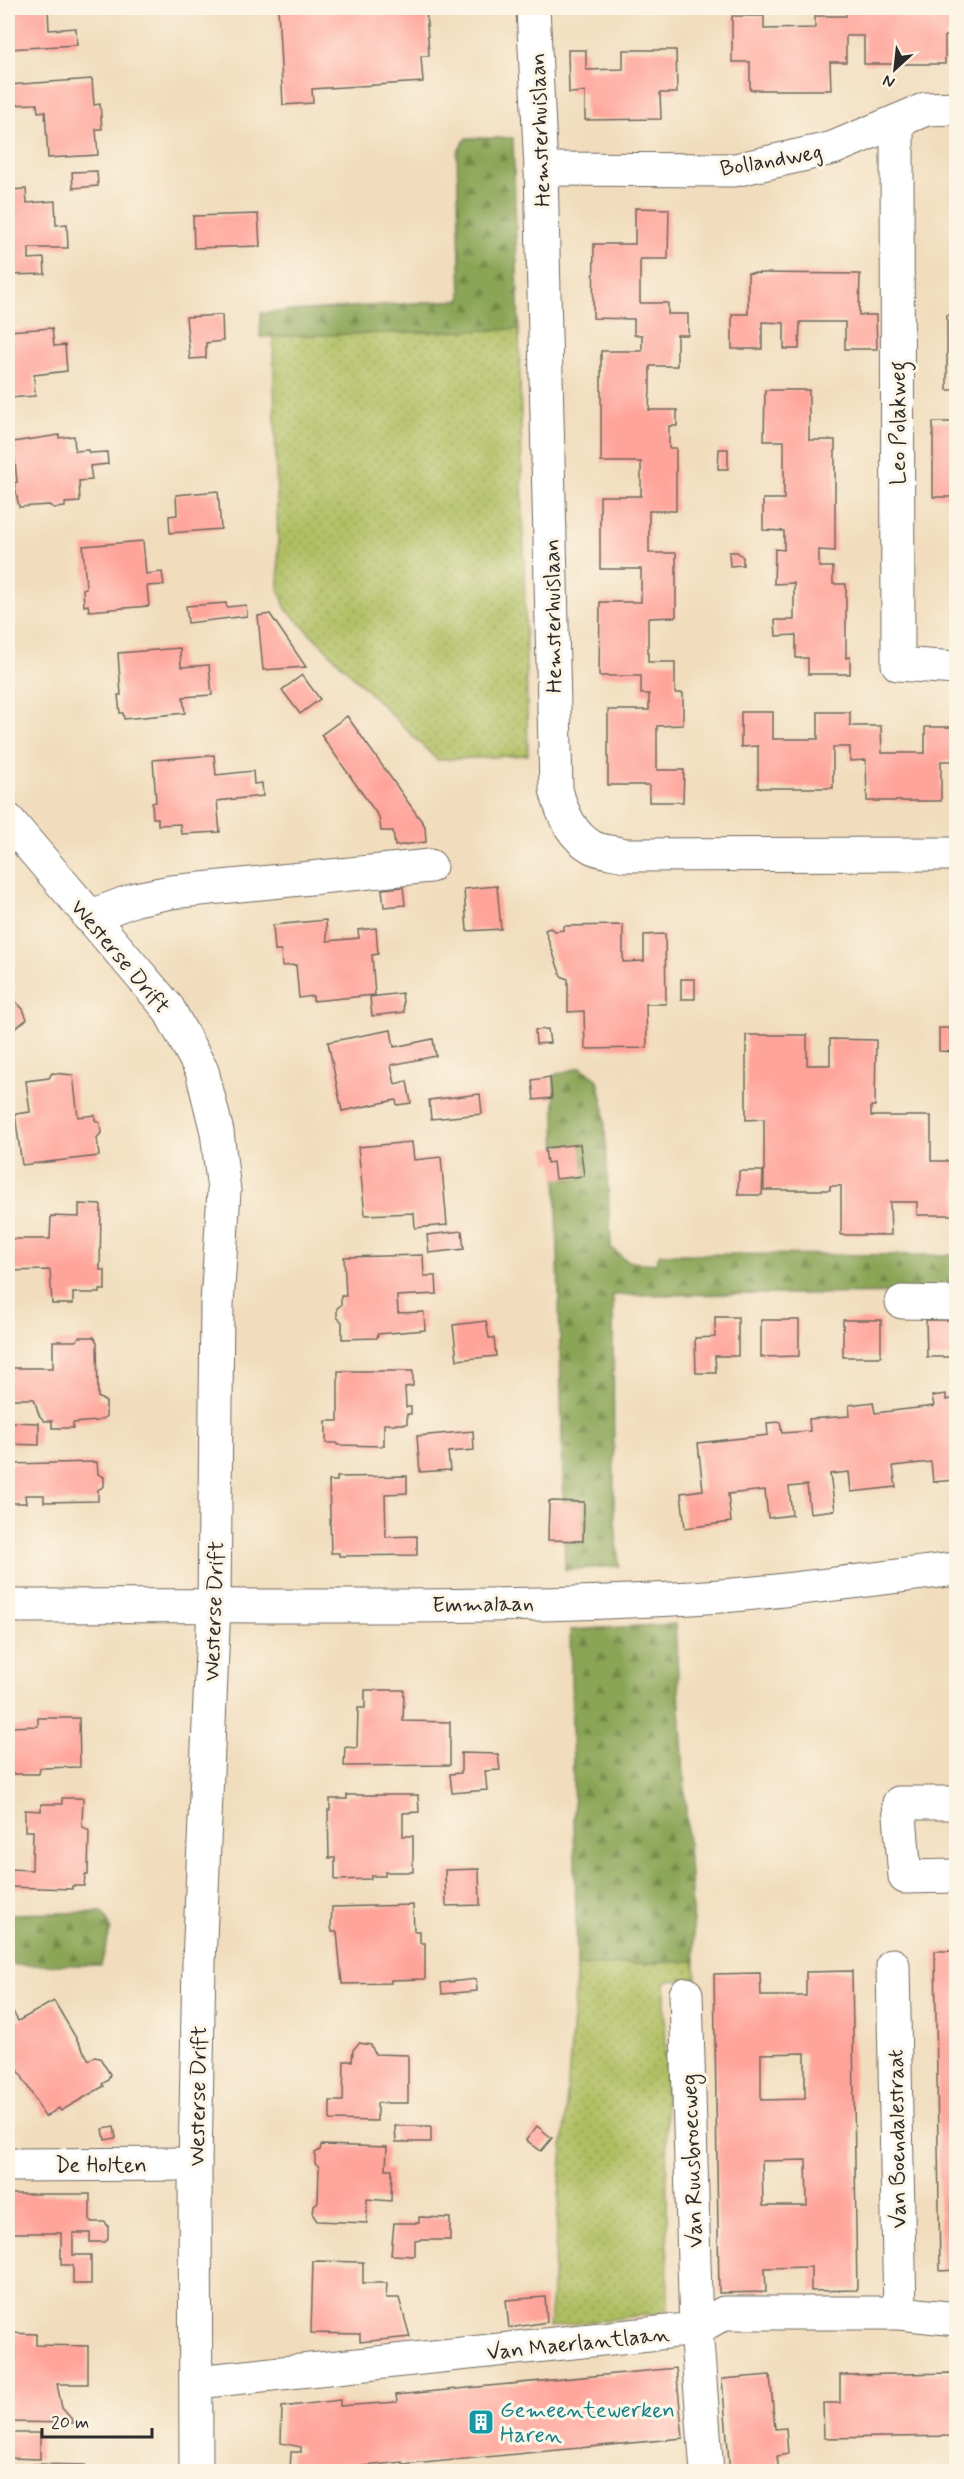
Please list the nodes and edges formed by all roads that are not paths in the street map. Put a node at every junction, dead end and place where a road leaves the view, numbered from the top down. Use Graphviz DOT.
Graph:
graph roads {
  1 [pos="533,8"];
  2 [pos="957,108"];
  3 [pos="897,123"];
  4 [pos="541,169"];
  5 [pos="957,668"];
  6 [pos="8,820"];
  7 [pos="957,854"];
  8 [pos="430,866"];
  9 [pos="89,916"];
  10 [pos="903,1302"];
  11 [pos="957,1303"];
  12 [pos="957,1569"];
  13 [pos="214,1604"];
  14 [pos="8,1606"];
  15 [pos="957,1803"];
  16 [pos="957,1876"];
  17 [pos="892,1965"];
  18 [pos="686,1994"];
  19 [pos="195,2164"];
  20 [pos="8,2165"];
  21 [pos="900,2313"];
  22 [pos="957,2319"];
  23 [pos="696,2329"];
  24 [pos="197,2382"];
  25 [pos="196,2472"];
  26 [pos="707,2472"];
  1 -- 4 [label="street, Hemsterhuislaan"];
  2 -- 3 [label="street, Bollandweg"];
  3 -- 4 [label="street, Bollandweg"];
  3 -- 5 [label="street, Leo Polakweg"];
  4 -- 7 [label="street, Hemsterhuislaan"];
  6 -- 9 [label="street, Westerse Drift"];
  8 -- 9 [label="street"];
  9 -- 13 [label="street, Westerse Drift"];
  10 -- 11 [label="street"];
  12 -- 13 [label="street, Emmalaan"];
  13 -- 14 [label="street, Emmalaan"];
  13 -- 19 [label="street, Westerse Drift"];
  15 -- 16 [label="street"];
  17 -- 21 [label="street, Van Boendalestraat"];
  18 -- 23 [label="street, Van Ruusbroecweg"];
  19 -- 20 [label="street, De Holten"];
  19 -- 24 [label="street, Westerse Drift"];
  21 -- 22 [label="street, Van Maerlantlaan"];
  21 -- 23 [label="street, Van Maerlantlaan"];
  23 -- 24 [label="street, Van Maerlantlaan"];
  23 -- 26 [label="street, Van Ruusbroecweg"];
  24 -- 25 [label="street, Westerse Drift"];
}
